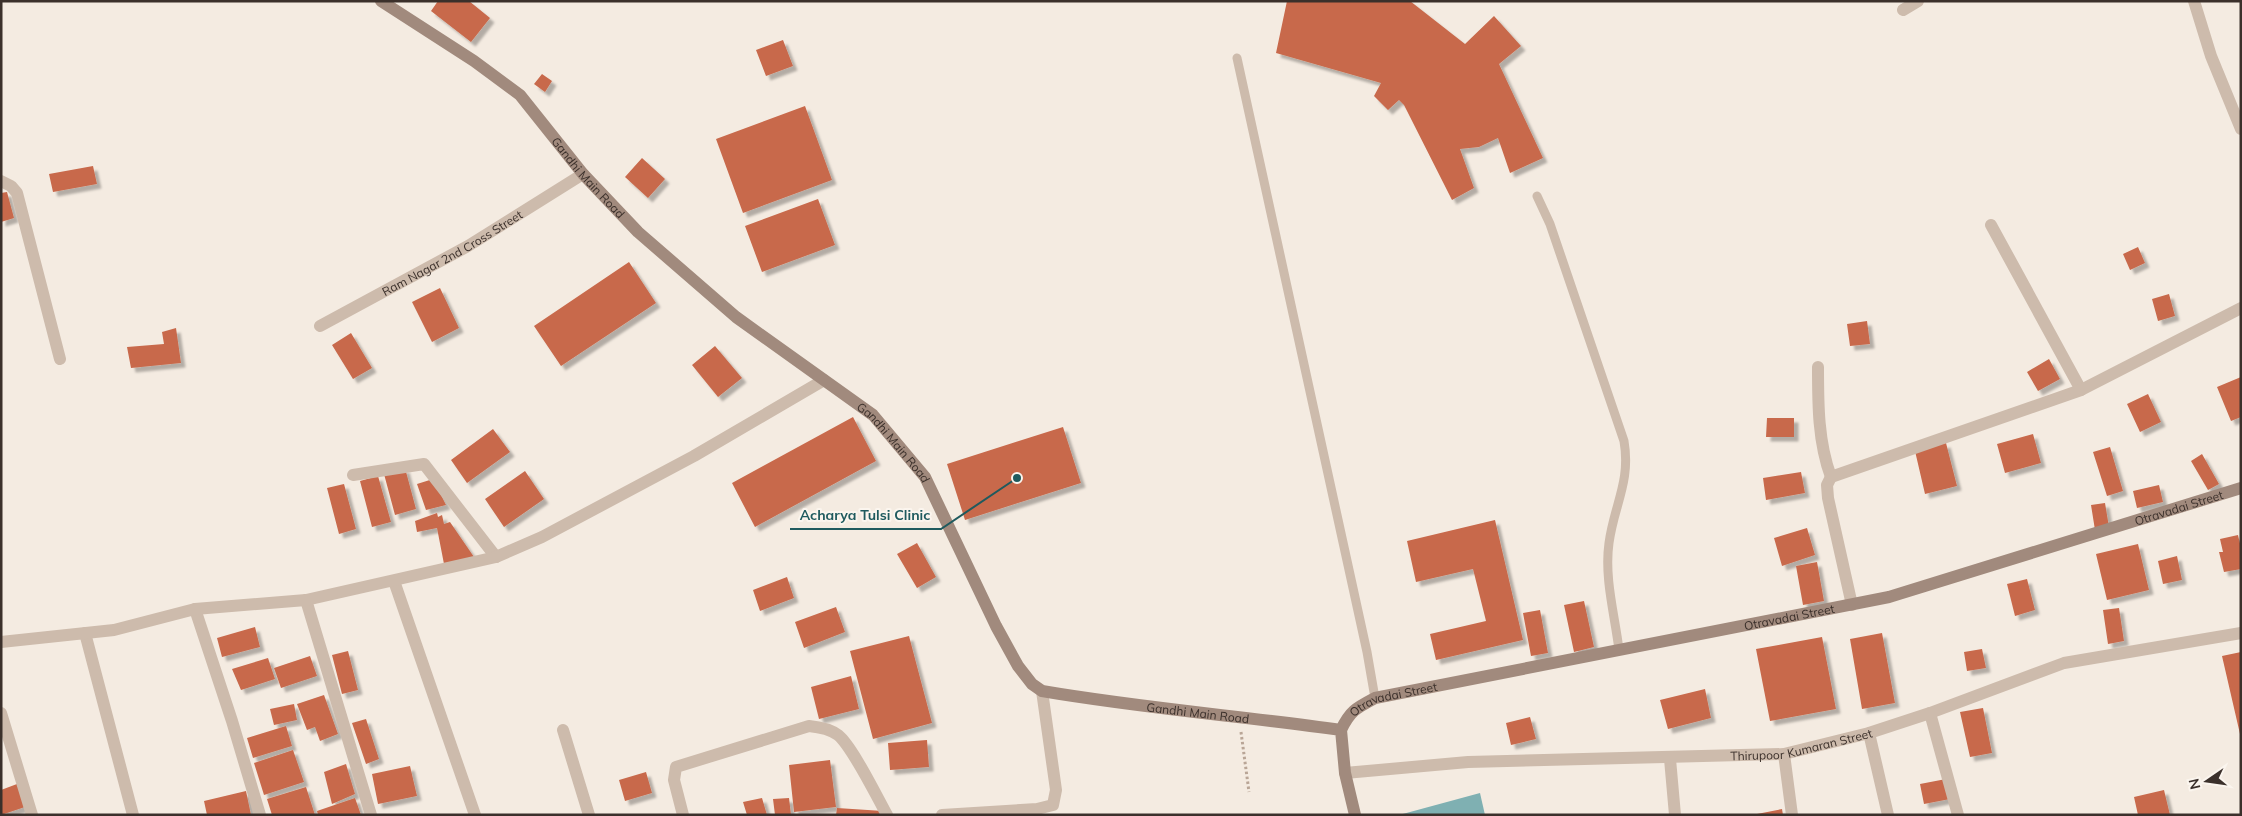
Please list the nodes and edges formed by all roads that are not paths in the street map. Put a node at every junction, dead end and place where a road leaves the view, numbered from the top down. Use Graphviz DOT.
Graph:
graph roads {
  1 [pos="381,1"];
  2 [pos="1918,1"];
  3 [pos="2194,1"];
  4 [pos="1903,10"];
  5 [pos="1237,58"];
  6 [pos="2241,129"];
  7 [pos="583,174"];
  8 [pos="1,181"];
  9 [pos="1537,196"];
  10 [pos="1991,225"];
  11 [pos="2241,308"];
  12 [pos="320,326"];
  13 [pos="60,359"];
  14 [pos="1818,367"];
  15 [pos="824,380"];
  16 [pos="2082,390"];
  17 [pos="353,475"];
  18 [pos="1831,477"];
  19 [pos="2241,488"];
  20 [pos="496,557"];
  21 [pos="394,580"];
  22 [pos="306,600"];
  23 [pos="1852,605"];
  24 [pos="195,609"];
  25 [pos="84,633"];
  26 [pos="2241,633"];
  27 [pos="1,642"];
  28 [pos="1620,650"];
  29 [pos="1042,691"];
  30 [pos="1375,698"];
  31 [pos="1,713"];
  32 [pos="1930,713"];
  33 [pos="563,730"];
  34 [pos="1341,730"];
  35 [pos="1869,733"];
  36 [pos="1784,754"];
  37 [pos="1670,758"];
  38 [pos="1345,773"];
  39 [pos="1053,810"];
  40 [pos="32,815"];
  41 [pos="133,815"];
  42 [pos="260,815"];
  43 [pos="371,815"];
  44 [pos="475,815"];
  45 [pos="589,815"];
  46 [pos="683,815"];
  47 [pos="887,815"];
  48 [pos="942,815"];
  49 [pos="1355,815"];
  50 [pos="1675,815"];
  51 [pos="1792,815"];
  52 [pos="1888,815"];
  53 [pos="1958,815"];
  1 -- 7 [label="street, Gandhi Main Road"];
  2 -- 4 [label="street"];
  3 -- 6 [label="street"];
  5 -- 30 [label="lane"];
  7 -- 12 [label="street, Ram Nagar 2nd Cross Street"];
  7 -- 15 [label="street, Gandhi Main Road"];
  8 -- 13 [label="street"];
  9 -- 28 [label="lane"];
  10 -- 16 [label="street"];
  11 -- 16 [label="street"];
  14 -- 18 [label="street"];
  15 -- 20 [label="street"];
  15 -- 29 [label="street, Gandhi Main Road"];
  16 -- 18 [label="street"];
  17 -- 20 [label="street"];
  18 -- 23 [label="street"];
  19 -- 23 [label="street, Otravadai Street"];
  20 -- 21 [label="street"];
  21 -- 22 [label="street"];
  21 -- 44 [label="street"];
  22 -- 24 [label="street"];
  22 -- 43 [label="street"];
  23 -- 28 [label="street, Otravadai Street"];
  24 -- 25 [label="street"];
  24 -- 42 [label="street"];
  25 -- 27 [label="street"];
  25 -- 41 [label="street"];
  26 -- 32 [label="street, Thirupoor Kumaran Street"];
  28 -- 30 [label="street, Otravadai Street"];
  29 -- 34 [label="street, Gandhi Main Road"];
  29 -- 39 [label="street"];
  30 -- 34 [label="street, Otravadai Street"];
  31 -- 40 [label="street"];
  32 -- 35 [label="street, Thirupoor Kumaran Street"];
  32 -- 53 [label="street"];
  33 -- 45 [label="street"];
  34 -- 38 [label="street"];
  35 -- 36 [label="street, Thirupoor Kumaran Street"];
  35 -- 52 [label="street"];
  36 -- 37 [label="street, Thirupoor Kumaran Street"];
  36 -- 51 [label="street"];
  37 -- 38 [label="street, Thirupoor Kumaran Street"];
  37 -- 50 [label="street"];
  38 -- 49 [label="street"];
  39 -- 48 [label="street"];
  46 -- 47 [label="street"];
}
